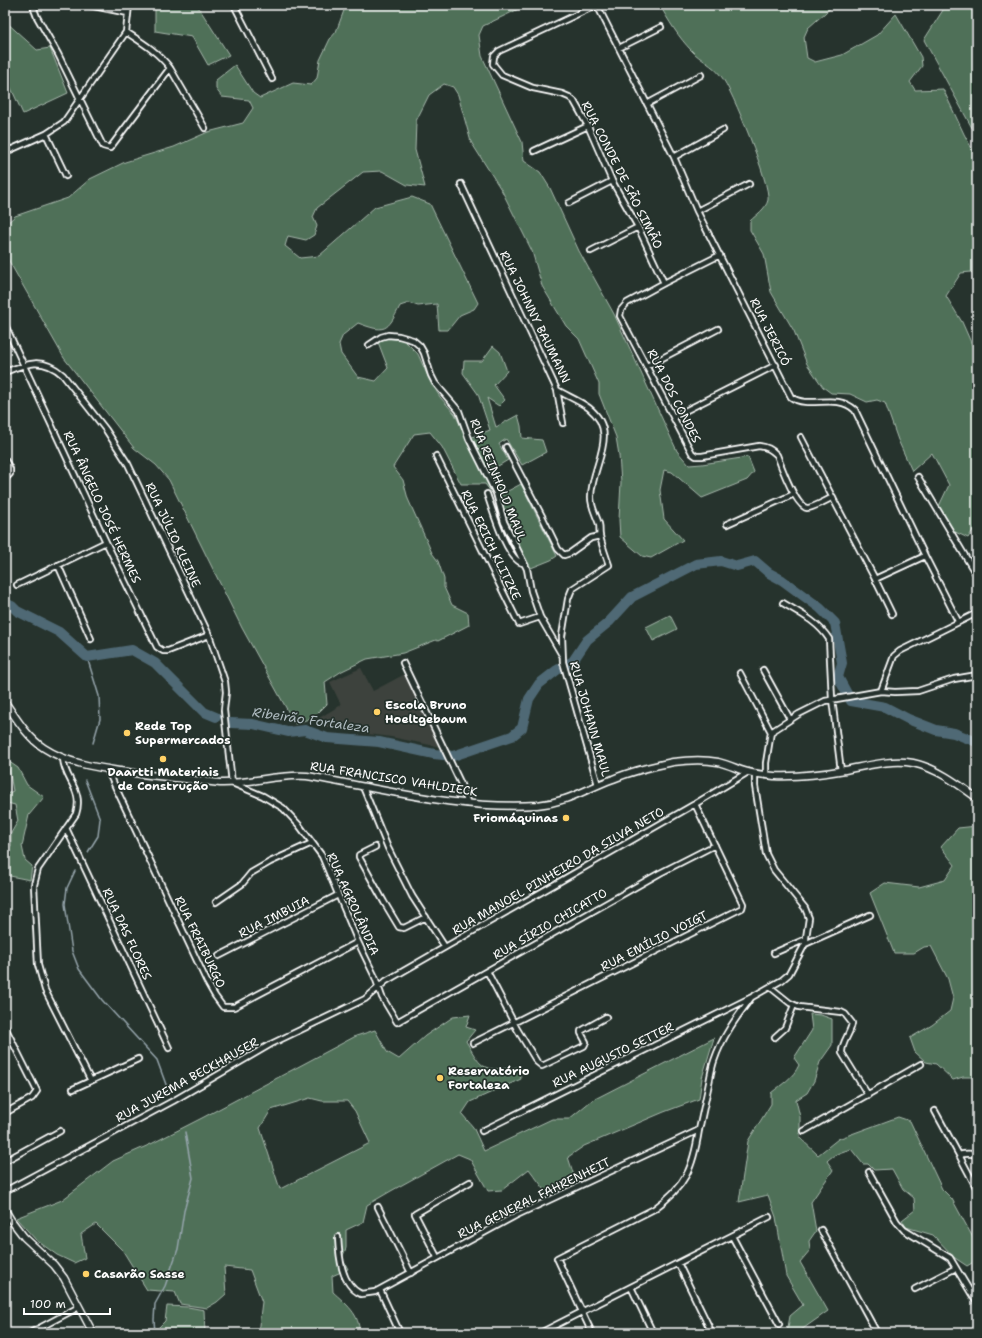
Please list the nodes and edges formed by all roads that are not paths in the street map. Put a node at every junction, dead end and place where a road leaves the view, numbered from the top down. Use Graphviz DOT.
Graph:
graph roads {
  1 [pos="37,5"];
  2 [pos="89,5"];
  3 [pos="129,5"];
  4 [pos="234,5"];
  5 [pos="597,5"];
  6 [pos="128,13"];
  7 [pos="661,27"];
  8 [pos="126,32"];
  9 [pos="619,48"];
  10 [pos="170,68"];
  11 [pos="701,75"];
  12 [pos="272,78"];
  13 [pos="80,101"];
  14 [pos="647,104"];
  15 [pos="588,126"];
  16 [pos="205,128"];
  17 [pos="723,130"];
  18 [pos="46,134"];
  19 [pos="5,144"];
  20 [pos="534,151"];
  21 [pos="674,157"];
  22 [pos="66,176"];
  23 [pos="612,181"];
  24 [pos="461,184"];
  25 [pos="749,184"];
  26 [pos="569,203"];
  27 [pos="697,211"];
  28 [pos="638,228"];
  29 [pos="591,251"];
  30 [pos="720,255"];
  31 [pos="664,283"];
  32 [pos="5,325"];
  33 [pos="718,329"];
  34 [pos="369,345"];
  35 [pos="24,364"];
  36 [pos="647,366"];
  37 [pos="776,366"];
  38 [pos="5,372"];
  39 [pos="557,390"];
  40 [pos="673,417"];
  41 [pos="563,423"];
  42 [pos="801,437"];
  43 [pos="506,447"];
  44 [pos="436,456"];
  45 [pos="5,460"];
  46 [pos="918,477"];
  47 [pos="5,479"];
  48 [pos="487,494"];
  49 [pos="794,494"];
  50 [pos="833,497"];
  51 [pos="727,524"];
  52 [pos="600,536"];
  53 [pos="106,542"];
  54 [pos="925,556"];
  55 [pos="523,563"];
  56 [pos="58,565"];
  57 [pos="977,576"];
  58 [pos="876,579"];
  59 [pos="17,585"];
  60 [pos="783,603"];
  61 [pos="977,613"];
  62 [pos="892,614"];
  63 [pos="540,617"];
  64 [pos="958,621"];
  65 [pos="209,635"];
  66 [pos="91,639"];
  67 [pos="562,656"];
  68 [pos="403,662"];
  69 [pos="763,670"];
  70 [pos="740,673"];
  71 [pos="977,675"];
  72 [pos="881,690"];
  73 [pos="832,699"];
  74 [pos="5,702"];
  75 [pos="790,719"];
  76 [pos="771,732"];
  77 [pos="63,758"];
  78 [pos="106,769"];
  79 [pos="841,770"];
  80 [pos="748,772"];
  81 [pos="755,774"];
  82 [pos="766,775"];
  83 [pos="232,784"];
  84 [pos="598,785"];
  85 [pos="363,787"];
  86 [pos="977,798"];
  87 [pos="468,804"];
  88 [pos="695,804"];
  89 [pos="66,828"];
  90 [pos="312,843"];
  91 [pos="715,845"];
  92 [pos="375,847"];
  93 [pos="338,895"];
  94 [pos="216,902"];
  95 [pos="870,915"];
  96 [pos="426,917"];
  97 [pos="806,941"];
  98 [pos="358,942"];
  99 [pos="445,947"];
  100 [pos="774,953"];
  101 [pos="219,956"];
  102 [pos="487,971"];
  103 [pos="770,987"];
  104 [pos="378,988"];
  105 [pos="752,997"];
  106 [pos="794,1005"];
  107 [pos="606,1017"];
  108 [pos="397,1022"];
  109 [pos="514,1023"];
  110 [pos="5,1027"];
  111 [pos="775,1037"];
  112 [pos="473,1043"];
  113 [pos="169,1048"];
  114 [pos="138,1059"];
  115 [pos="921,1064"];
  116 [pos="91,1081"];
  117 [pos="73,1089"];
  118 [pos="868,1095"];
  119 [pos="935,1111"];
  120 [pos="5,1113"];
  121 [pos="482,1130"];
  122 [pos="699,1130"];
  123 [pos="60,1131"];
  124 [pos="804,1131"];
  125 [pos="959,1155"];
  126 [pos="977,1156"];
  127 [pos="5,1162"];
  128 [pos="869,1172"];
  129 [pos="470,1182"];
  130 [pos="977,1188"];
  131 [pos="5,1191"];
  132 [pos="378,1207"];
  133 [pos="5,1210"];
  134 [pos="769,1217"];
  135 [pos="821,1230"];
  136 [pos="732,1236"];
  137 [pos="338,1237"];
  138 [pos="437,1257"];
  139 [pos="678,1263"];
  140 [pos="956,1268"];
  141 [pos="410,1273"];
  142 [pos="630,1287"];
  143 [pos="915,1289"];
  144 [pos="380,1290"];
  145 [pos="977,1303"];
  146 [pos="79,1307"];
  147 [pos="582,1312"];
  148 [pos="779,1324"];
  149 [pos="30,1333"];
  150 [pos="93,1333"];
  151 [pos="400,1333"];
  152 [pos="540,1333"];
  153 [pos="592,1333"];
  154 [pos="652,1333"];
  155 [pos="712,1333"];
  156 [pos="877,1333"];
  1 -- 13 [label="street"];
  2 -- 6 [label="street"];
  3 -- 6 [label="street"];
  4 -- 12 [label="street"];
  5 -- 9 [label="street, RUA JERICÓ"];
  5 -- 15 [label="street, RUA CONDE DE SÃO SIMÃO"];
  6 -- 8 [label="street"];
  7 -- 9 [label="street"];
  8 -- 10 [label="street"];
  8 -- 13 [label="street"];
  9 -- 14 [label="street, RUA JERICÓ"];
  10 -- 13 [label="street"];
  10 -- 16 [label="street"];
  11 -- 14 [label="street"];
  13 -- 18 [label="street"];
  14 -- 21 [label="street, RUA JERICÓ"];
  15 -- 20 [label="street"];
  15 -- 23 [label="street, RUA CONDE DE SÃO SIMÃO"];
  17 -- 21 [label="street"];
  18 -- 19 [label="street"];
  18 -- 22 [label="street"];
  21 -- 27 [label="street, RUA JERICÓ"];
  23 -- 26 [label="street"];
  23 -- 28 [label="street, RUA CONDE DE SÃO SIMÃO"];
  24 -- 39 [label="street, RUA JOHNNY BAUMANN"];
  25 -- 27 [label="street"];
  27 -- 30 [label="street, RUA JERICÓ"];
  28 -- 29 [label="street"];
  28 -- 31 [label="street, RUA CONDE DE SÃO SIMÃO"];
  30 -- 31 [label="street, RUA DOS CONDES"];
  30 -- 37 [label="street, RUA JERICÓ"];
  31 -- 36 [label="street, RUA DOS CONDES"];
  32 -- 35 [label="street, RUA ÂNGELO JOSÉ HERMES"];
  33 -- 36 [label="street"];
  34 -- 55 [label="street, RUA REINHOLD MAUL"];
  35 -- 38 [label="street, RUA JÚLIO KLEINE"];
  35 -- 53 [label="street, RUA ÂNGELO JOSÉ HERMES"];
  35 -- 65 [label="street, RUA JÚLIO KLEINE"];
  36 -- 40 [label="street, RUA DOS CONDES"];
  37 -- 40 [label="street"];
  37 -- 54 [label="street, RUA JERICÓ"];
  39 -- 41 [label="street"];
  39 -- 52 [label="street, RUA JOHNNY BAUMANN"];
  40 -- 49 [label="street, RUA DOS CONDES"];
  42 -- 50 [label="street"];
  43 -- 52 [label="street"];
  44 -- 63 [label="street, RUA ERICH KLITZKE"];
  45 -- 47 [label="street"];
  46 -- 57 [label="street"];
  48 -- 55 [label="street"];
  49 -- 50 [label="street, RUA DOS CONDES"];
  49 -- 51 [label="street"];
  50 -- 58 [label="street"];
  52 -- 67 [label="street, RUA JOHANN MAUL"];
  53 -- 56 [label="street"];
  53 -- 65 [label="street, RUA ÂNGELO JOSÉ HERMES"];
  54 -- 58 [label="street"];
  54 -- 64 [label="street, RUA JERICÓ"];
  55 -- 63 [label="street, RUA REINHOLD MAUL"];
  56 -- 59 [label="street"];
  56 -- 66 [label="street"];
  58 -- 62 [label="street"];
  60 -- 73 [label="street"];
  61 -- 64 [label="street"];
  63 -- 67 [label="street, RUA REINHOLD MAUL"];
  64 -- 72 [label="street"];
  65 -- 83 [label="street, RUA JÚLIO KLEINE"];
  67 -- 84 [label="street, RUA JOHANN MAUL"];
  68 -- 87 [label="street"];
  69 -- 75 [label="street"];
  70 -- 76 [label="street"];
  71 -- 72 [label="street"];
  72 -- 73 [label="street"];
  73 -- 75 [label="street"];
  73 -- 79 [label="street"];
  74 -- 77 [label="main road, RUA FRANCISCO VAHLDIECK"];
  75 -- 76 [label="street"];
  76 -- 82 [label="street"];
  77 -- 78 [label="main road, RUA FRANCISCO VAHLDIECK"];
  77 -- 89 [label="street"];
  78 -- 83 [label="main road, RUA FRANCISCO VAHLDIECK"];
  78 -- 98 [label="street, RUA FRAIBURGO"];
  79 -- 82 [label="main road, RUA FRANCISCO VAHLDIECK"];
  79 -- 86 [label="main road, RUA FRANCISCO VAHLDIECK"];
  80 -- 81 [label="main road, RUA FRANCISCO VAHLDIECK"];
  80 -- 84 [label="main road, RUA FRANCISCO VAHLDIECK"];
  80 -- 88 [label="street, RUA MANOEL PINHEIRO DA SILVA NETO"];
  81 -- 82 [label="main road, RUA FRANCISCO VAHLDIECK"];
  81 -- 97 [label="street, RUA AUGUSTO SETTER"];
  83 -- 85 [label="main road, RUA FRANCISCO VAHLDIECK"];
  83 -- 90 [label="street, RUA AGROLÂNDIA"];
  84 -- 87 [label="main road, RUA FRANCISCO VAHLDIECK"];
  85 -- 87 [label="main road, RUA FRANCISCO VAHLDIECK"];
  85 -- 96 [label="street"];
  88 -- 91 [label="street, RUA EMÍLIO VOIGT"];
  88 -- 99 [label="street, RUA MANOEL PINHEIRO DA SILVA NETO"];
  89 -- 113 [label="street, RUA DAS FLORES"];
  89 -- 116 [label="street"];
  90 -- 93 [label="street, RUA AGROLÂNDIA"];
  90 -- 94 [label="street"];
  91 -- 102 [label="street, RUA SÍRIO CHICATTO"];
  91 -- 109 [label="street, RUA EMÍLIO VOIGT"];
  92 -- 96 [label="street"];
  93 -- 98 [label="street, RUA AGROLÂNDIA"];
  93 -- 101 [label="street, RUA IMBUIA"];
  95 -- 97 [label="street"];
  96 -- 99 [label="street"];
  97 -- 100 [label="street"];
  97 -- 103 [label="street, RUA AUGUSTO SETTER"];
  98 -- 104 [label="street, RUA AGROLÂNDIA"];
  99 -- 104 [label="street, RUA MANOEL PINHEIRO DA SILVA NETO"];
  102 -- 108 [label="street, RUA SÍRIO CHICATTO"];
  102 -- 109 [label="street"];
  103 -- 105 [label="street, RUA AUGUSTO SETTER"];
  103 -- 106 [label="street"];
  104 -- 108 [label="street, RUA AGROLÂNDIA"];
  104 -- 131 [label="street, RUA JUREMA BECKHAUSER"];
  105 -- 121 [label="street, RUA AUGUSTO SETTER"];
  105 -- 122 [label="street"];
  106 -- 111 [label="street"];
  106 -- 118 [label="street"];
  107 -- 109 [label="street"];
  109 -- 112 [label="street, RUA EMÍLIO VOIGT"];
  110 -- 120 [label="street"];
  114 -- 116 [label="street"];
  115 -- 118 [label="street"];
  116 -- 117 [label="street"];
  118 -- 124 [label="street"];
  119 -- 125 [label="street"];
  122 -- 138 [label="street, RUA GENERAL FAHRENHEIT"];
  122 -- 147 [label="street"];
  123 -- 127 [label="street"];
  125 -- 126 [label="street"];
  125 -- 130 [label="street"];
  128 -- 140 [label="street"];
  129 -- 138 [label="street"];
  132 -- 141 [label="street"];
  133 -- 146 [label="main road"];
  134 -- 136 [label="street"];
  135 -- 156 [label="street"];
  136 -- 139 [label="street"];
  136 -- 148 [label="street"];
  137 -- 144 [label="street, RUA GENERAL FAHRENHEIT"];
  138 -- 141 [label="street, RUA GENERAL FAHRENHEIT"];
  139 -- 142 [label="street"];
  139 -- 155 [label="street"];
  140 -- 143 [label="street"];
  140 -- 145 [label="street"];
  141 -- 144 [label="street, RUA GENERAL FAHRENHEIT"];
  142 -- 147 [label="street"];
  142 -- 154 [label="street"];
  144 -- 151 [label="street"];
  146 -- 149 [label="street"];
  146 -- 150 [label="main road"];
  147 -- 152 [label="street"];
  147 -- 153 [label="street"];
}
